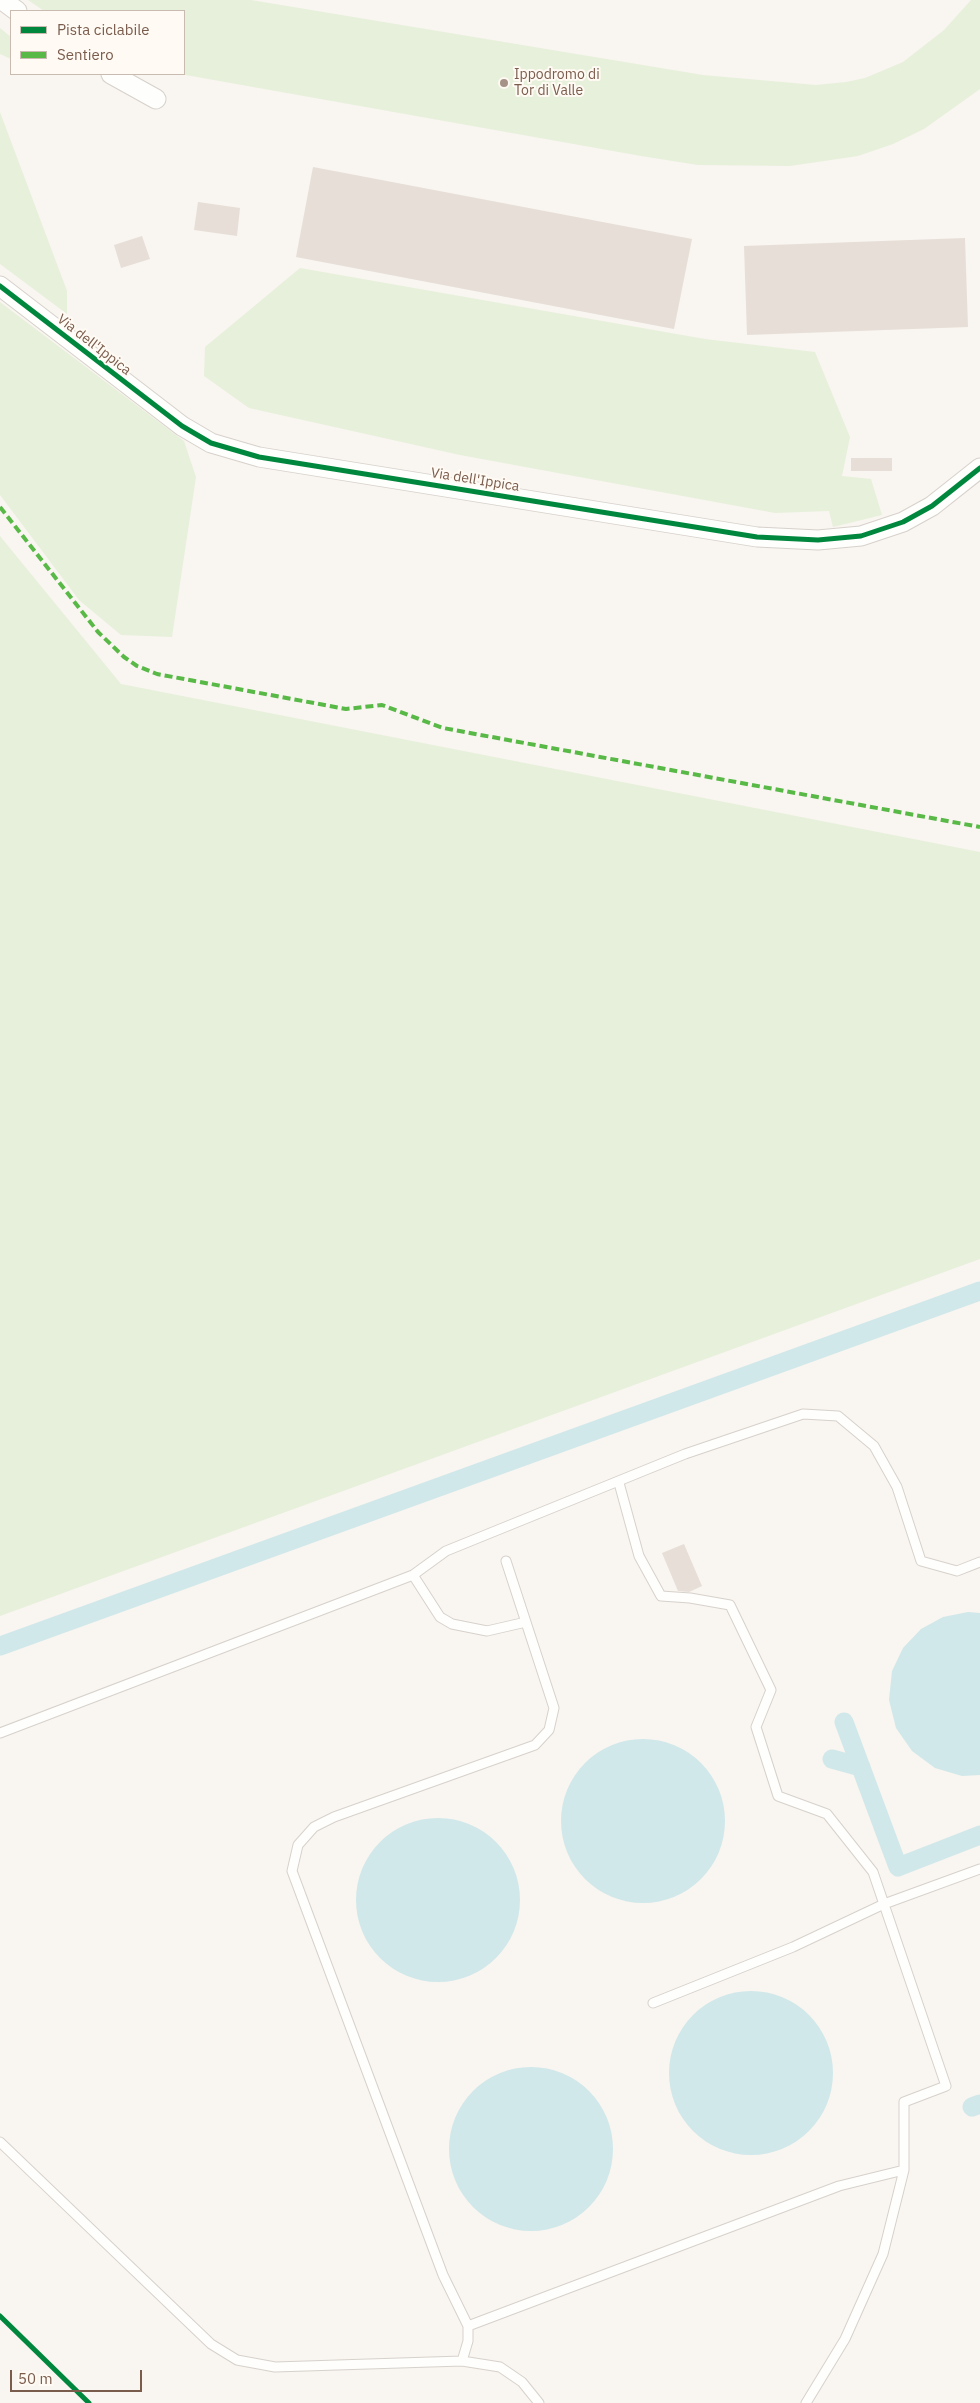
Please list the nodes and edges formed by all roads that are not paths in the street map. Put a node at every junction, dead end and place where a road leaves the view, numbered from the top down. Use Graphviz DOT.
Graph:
graph roads {
  1 [pos="2,0"];
  2 [pos="15,10"];
  3 [pos="113,75"];
  4 [pos="156,99"];
  5 [pos="0,286"];
  6 [pos="980,468"];
  7 [pos="619,1483"];
  8 [pos="506,1561"];
  9 [pos="980,1562"];
  10 [pos="413,1575"];
  11 [pos="526,1622"];
  12 [pos="0,1733"];
  13 [pos="980,1869"];
  14 [pos="884,1904"];
  15 [pos="653,2003"];
  16 [pos="0,2142"];
  17 [pos="904,2170"];
  18 [pos="468,2326"];
  19 [pos="462,2361"];
  20 [pos="539,2403"];
  21 [pos="806,2403"];
  1 -- 2 [label="street"];
  3 -- 4 [label="street"];
  5 -- 6 [label="street, Via dell'Ippica"];
  7 -- 9 [label="lane"];
  7 -- 10 [label="lane"];
  7 -- 14 [label="lane"];
  8 -- 11 [label="lane"];
  10 -- 11 [label="lane"];
  10 -- 12 [label="lane"];
  11 -- 18 [label="lane"];
  13 -- 14 [label="lane"];
  14 -- 15 [label="lane"];
  14 -- 17 [label="lane"];
  16 -- 19 [label="lane"];
  17 -- 18 [label="lane"];
  17 -- 21 [label="lane"];
  18 -- 19 [label="lane"];
  19 -- 20 [label="lane"];
}
